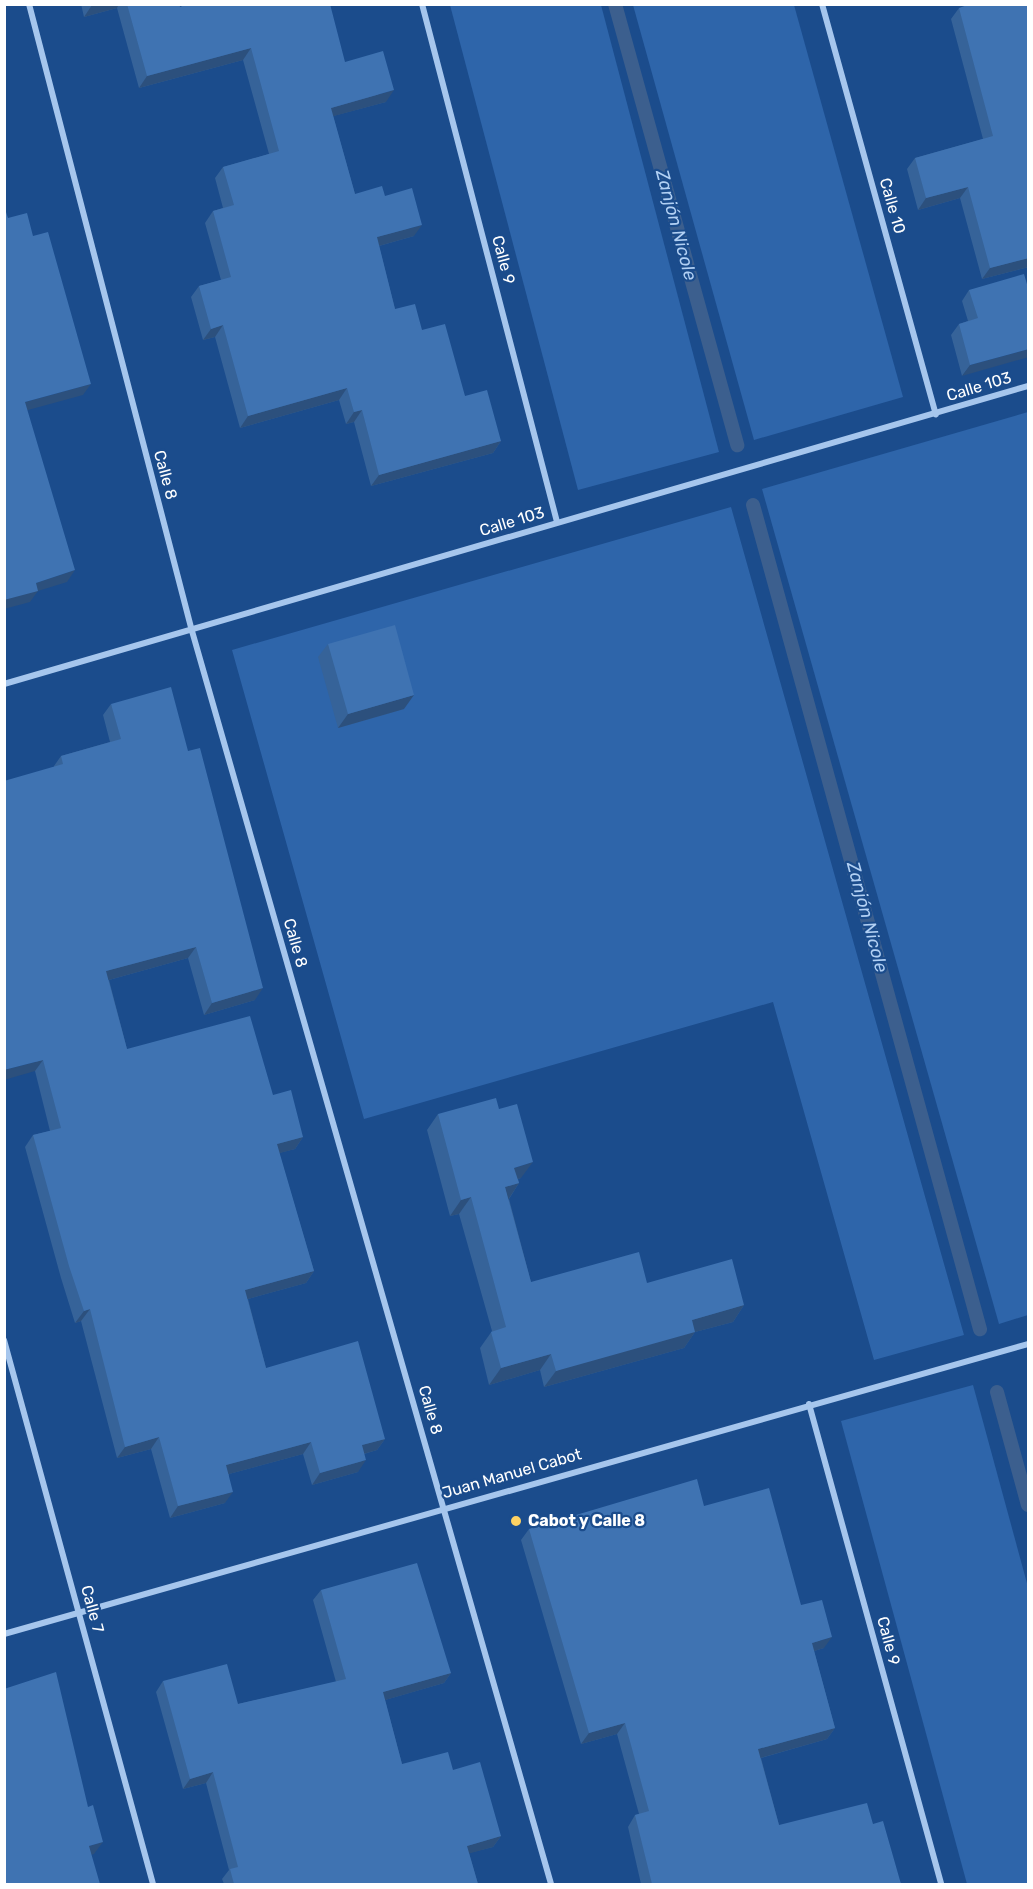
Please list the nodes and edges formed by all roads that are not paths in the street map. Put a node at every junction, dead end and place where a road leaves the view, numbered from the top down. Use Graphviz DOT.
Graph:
graph roads {
  1 [pos="29,4"];
  2 [pos="422,4"];
  3 [pos="822,4"];
  4 [pos="1029,386"];
  5 [pos="936,414"];
  6 [pos="557,522"];
  7 [pos="192,632"];
  8 [pos="4,684"];
  9 [pos="4,1340"];
  10 [pos="1029,1344"];
  11 [pos="809,1404"];
  12 [pos="444,1508"];
  13 [pos="79,1613"];
  14 [pos="4,1634"];
  15 [pos="153,1884"];
  16 [pos="550,1884"];
  17 [pos="941,1884"];
  1 -- 7 [label="street, Calle 8"];
  2 -- 6 [label="street, Calle 9"];
  3 -- 5 [label="street, Calle 10"];
  4 -- 5 [label="street, Calle 103"];
  5 -- 6 [label="street, Calle 103"];
  6 -- 7 [label="street, Calle 103"];
  7 -- 8 [label="street, Calle 103"];
  7 -- 12 [label="street, Calle 8"];
  9 -- 13 [label="street, Calle 7"];
  10 -- 11 [label="street, Juan Manuel Cabot"];
  11 -- 12 [label="street, Juan Manuel Cabot"];
  11 -- 17 [label="street, Calle 9"];
  12 -- 13 [label="street, Juan Manuel Cabot"];
  12 -- 16 [label="street, Calle 8"];
  13 -- 14 [label="street, Juan Manuel Cabot"];
  13 -- 15 [label="street, Calle 7"];
}
